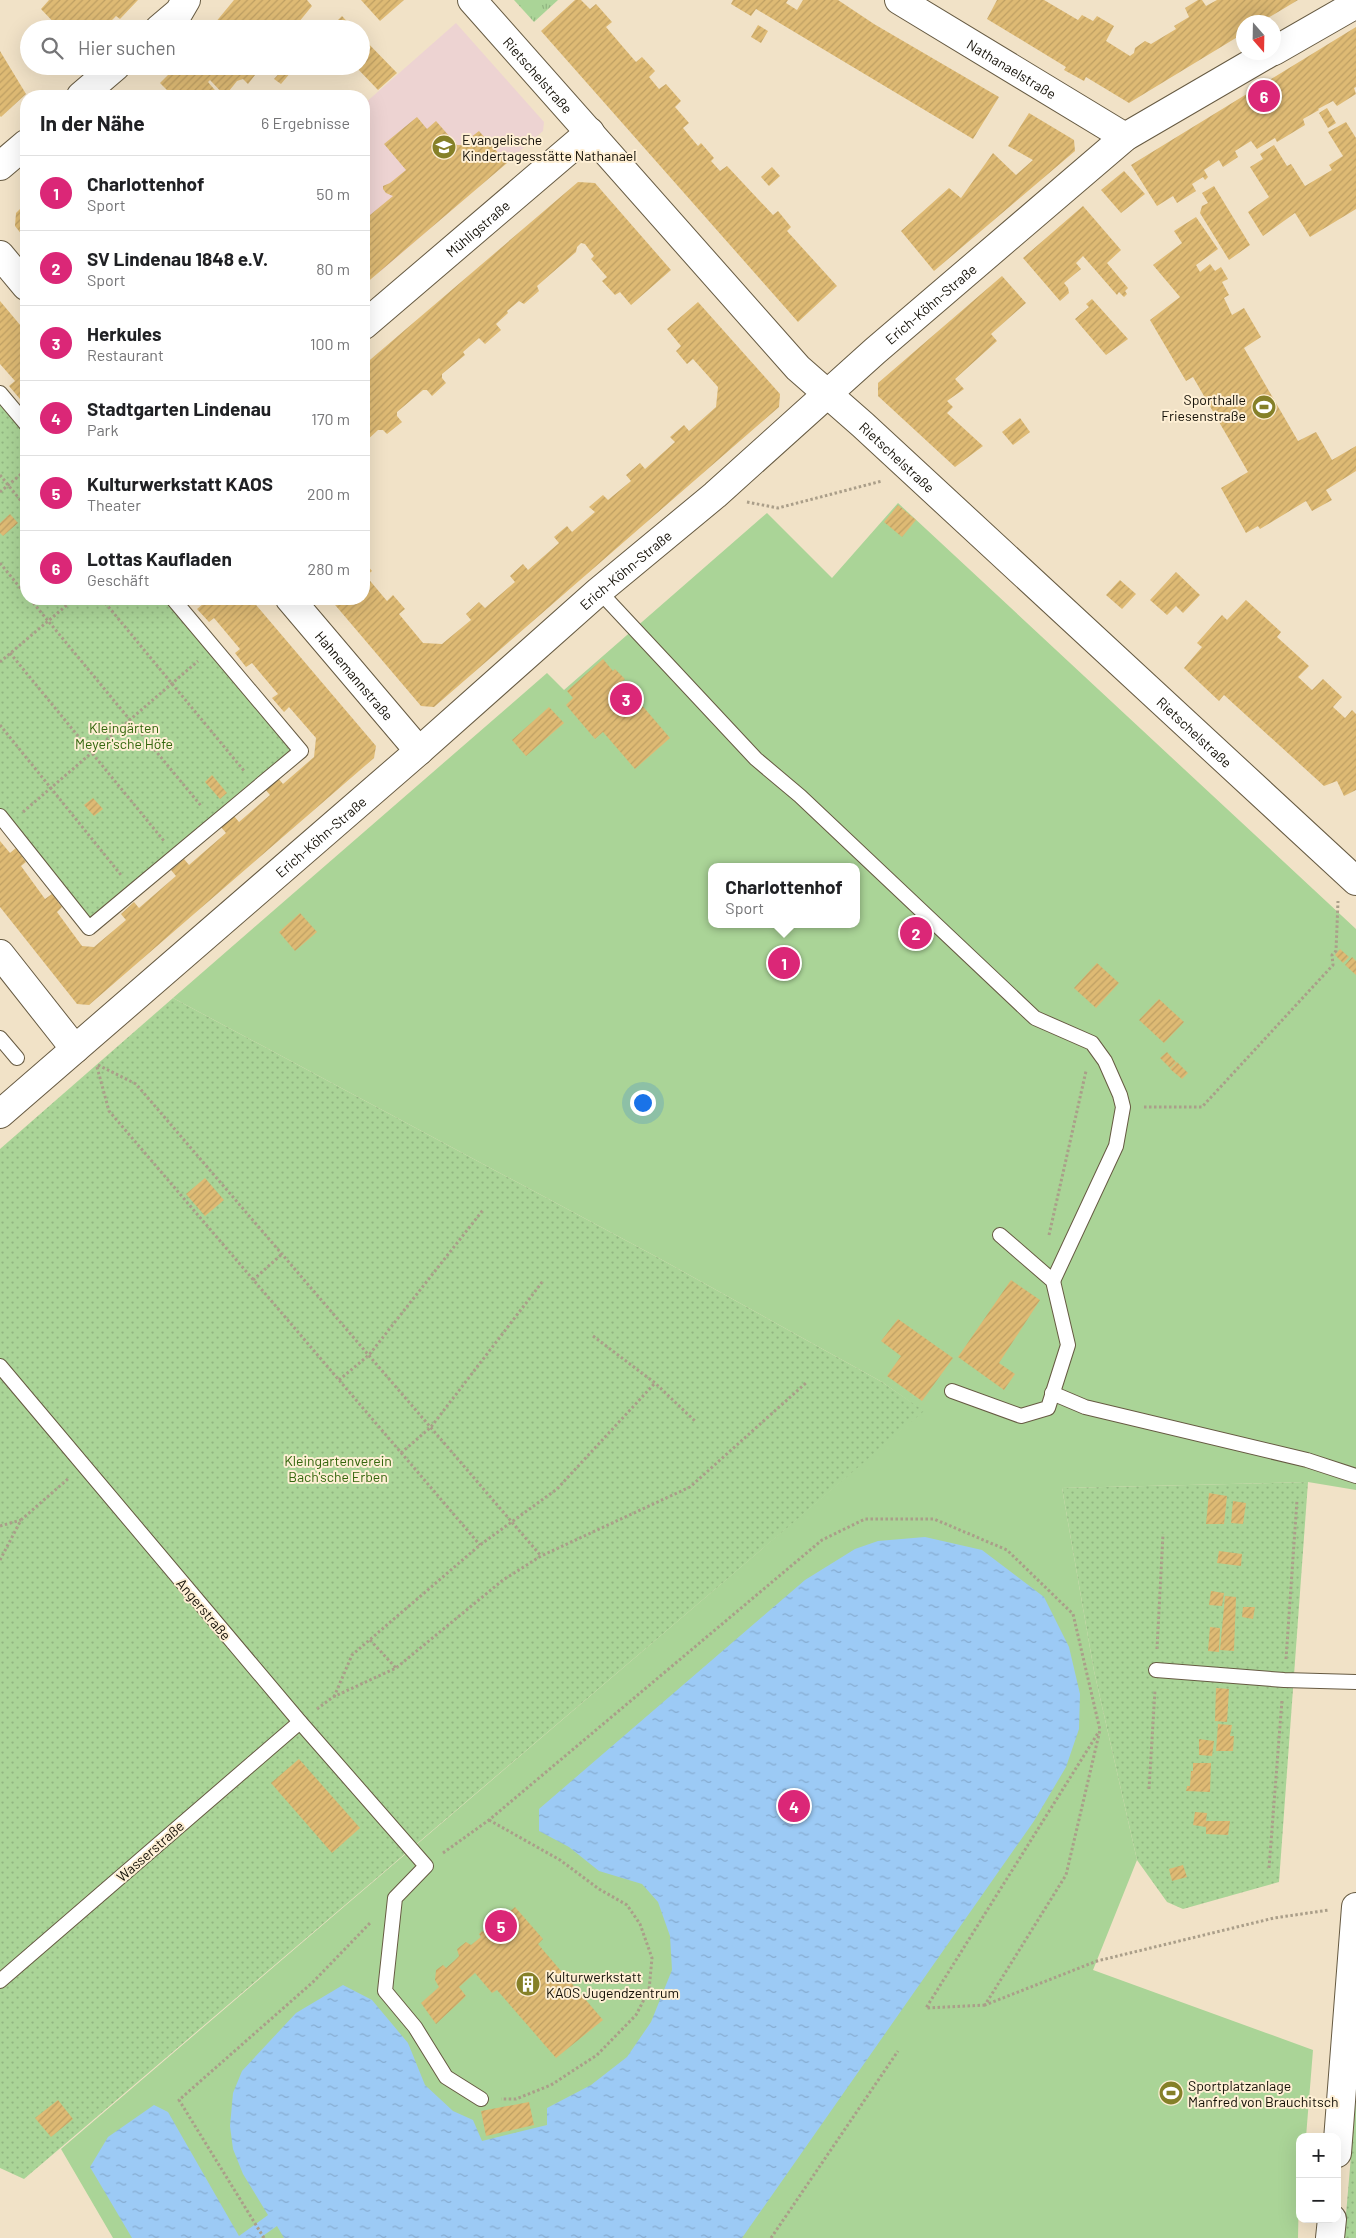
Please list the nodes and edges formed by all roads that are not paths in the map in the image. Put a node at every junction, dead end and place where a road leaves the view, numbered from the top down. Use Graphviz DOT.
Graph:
graph roads {
  1 [pos="186,0"];
  2 [pos="472,0"];
  3 [pos="899,0"];
  4 [pos="1356,4"];
  5 [pos="170,20"];
  6 [pos="1281,47"];
  7 [pos="1258,60"];
  8 [pos="106,75"];
  9 [pos="88,90"];
  10 [pos="590,132"];
  11 [pos="1125,138"];
  12 [pos="20,149"];
  13 [pos="0,166"];
  14 [pos="0,255"];
  15 [pos="20,279"];
  16 [pos="370,320"];
  17 [pos="0,393"];
  18 [pos="826,393"];
  19 [pos="20,417"];
  20 [pos="599,591"];
  21 [pos="178,605"];
  22 [pos="295,605"];
  23 [pos="419,751"];
  24 [pos="4,820"];
  25 [pos="1349,875"];
  26 [pos="0,954"];
  27 [pos="0,1038"];
  28 [pos="75,1049"];
  29 [pos="18,1058"];
  30 [pos="0,1114"];
  31 [pos="1000,1235"];
  32 [pos="1053,1281"];
  33 [pos="0,1366"];
  34 [pos="952,1391"];
  35 [pos="1052,1393"];
  36 [pos="1356,1476"];
  37 [pos="1156,1670"];
  38 [pos="1356,1682"];
  39 [pos="300,1722"];
  40 [pos="1346,1908"];
  41 [pos="0,1981"];
  42 [pos="480,2098"];
  43 [pos="1338,2133"];
  44 [pos="1332,2223"];
  45 [pos="1330,2238"];
  1 -- 5 [label="street"];
  2 -- 10 [label="street, Rietschelstraße"];
  3 -- 11 [label="street, Nathanaelstraße"];
  4 -- 6 [label="street, Erich-Köhn-Straße"];
  7 -- 11 [label="street, Erich-Köhn-Straße"];
  8 -- 9 [label="street"];
  10 -- 16 [label="street, Mühligstraße"];
  10 -- 18 [label="street, Rietschelstraße"];
  11 -- 18 [label="street, Erich-Köhn-Straße"];
  12 -- 13 [label="street"];
  14 -- 15 [label="street"];
  17 -- 19 [label="lane"];
  18 -- 20 [label="street, Erich-Köhn-Straße"];
  18 -- 25 [label="street, Rietschelstraße"];
  20 -- 23 [label="street, Erich-Köhn-Straße"];
  20 -- 32 [label="lane"];
  21 -- 24 [label="lane"];
  22 -- 23 [label="street, Hahnemannstraße"];
  23 -- 28 [label="street, Erich-Köhn-Straße"];
  26 -- 28 [label="street"];
  27 -- 29 [label="lane"];
  28 -- 30 [label="street, Erich-Köhn-Straße"];
  31 -- 32 [label="lane"];
  32 -- 35 [label="lane"];
  33 -- 39 [label="lane, Angerstraße"];
  34 -- 35 [label="lane"];
  35 -- 36 [label="lane"];
  37 -- 38 [label="lane"];
  39 -- 41 [label="lane, Wasserstraße"];
  39 -- 42 [label="lane, Angerstraße"];
  40 -- 43 [label="street"];
  44 -- 45 [label="street"];
}
